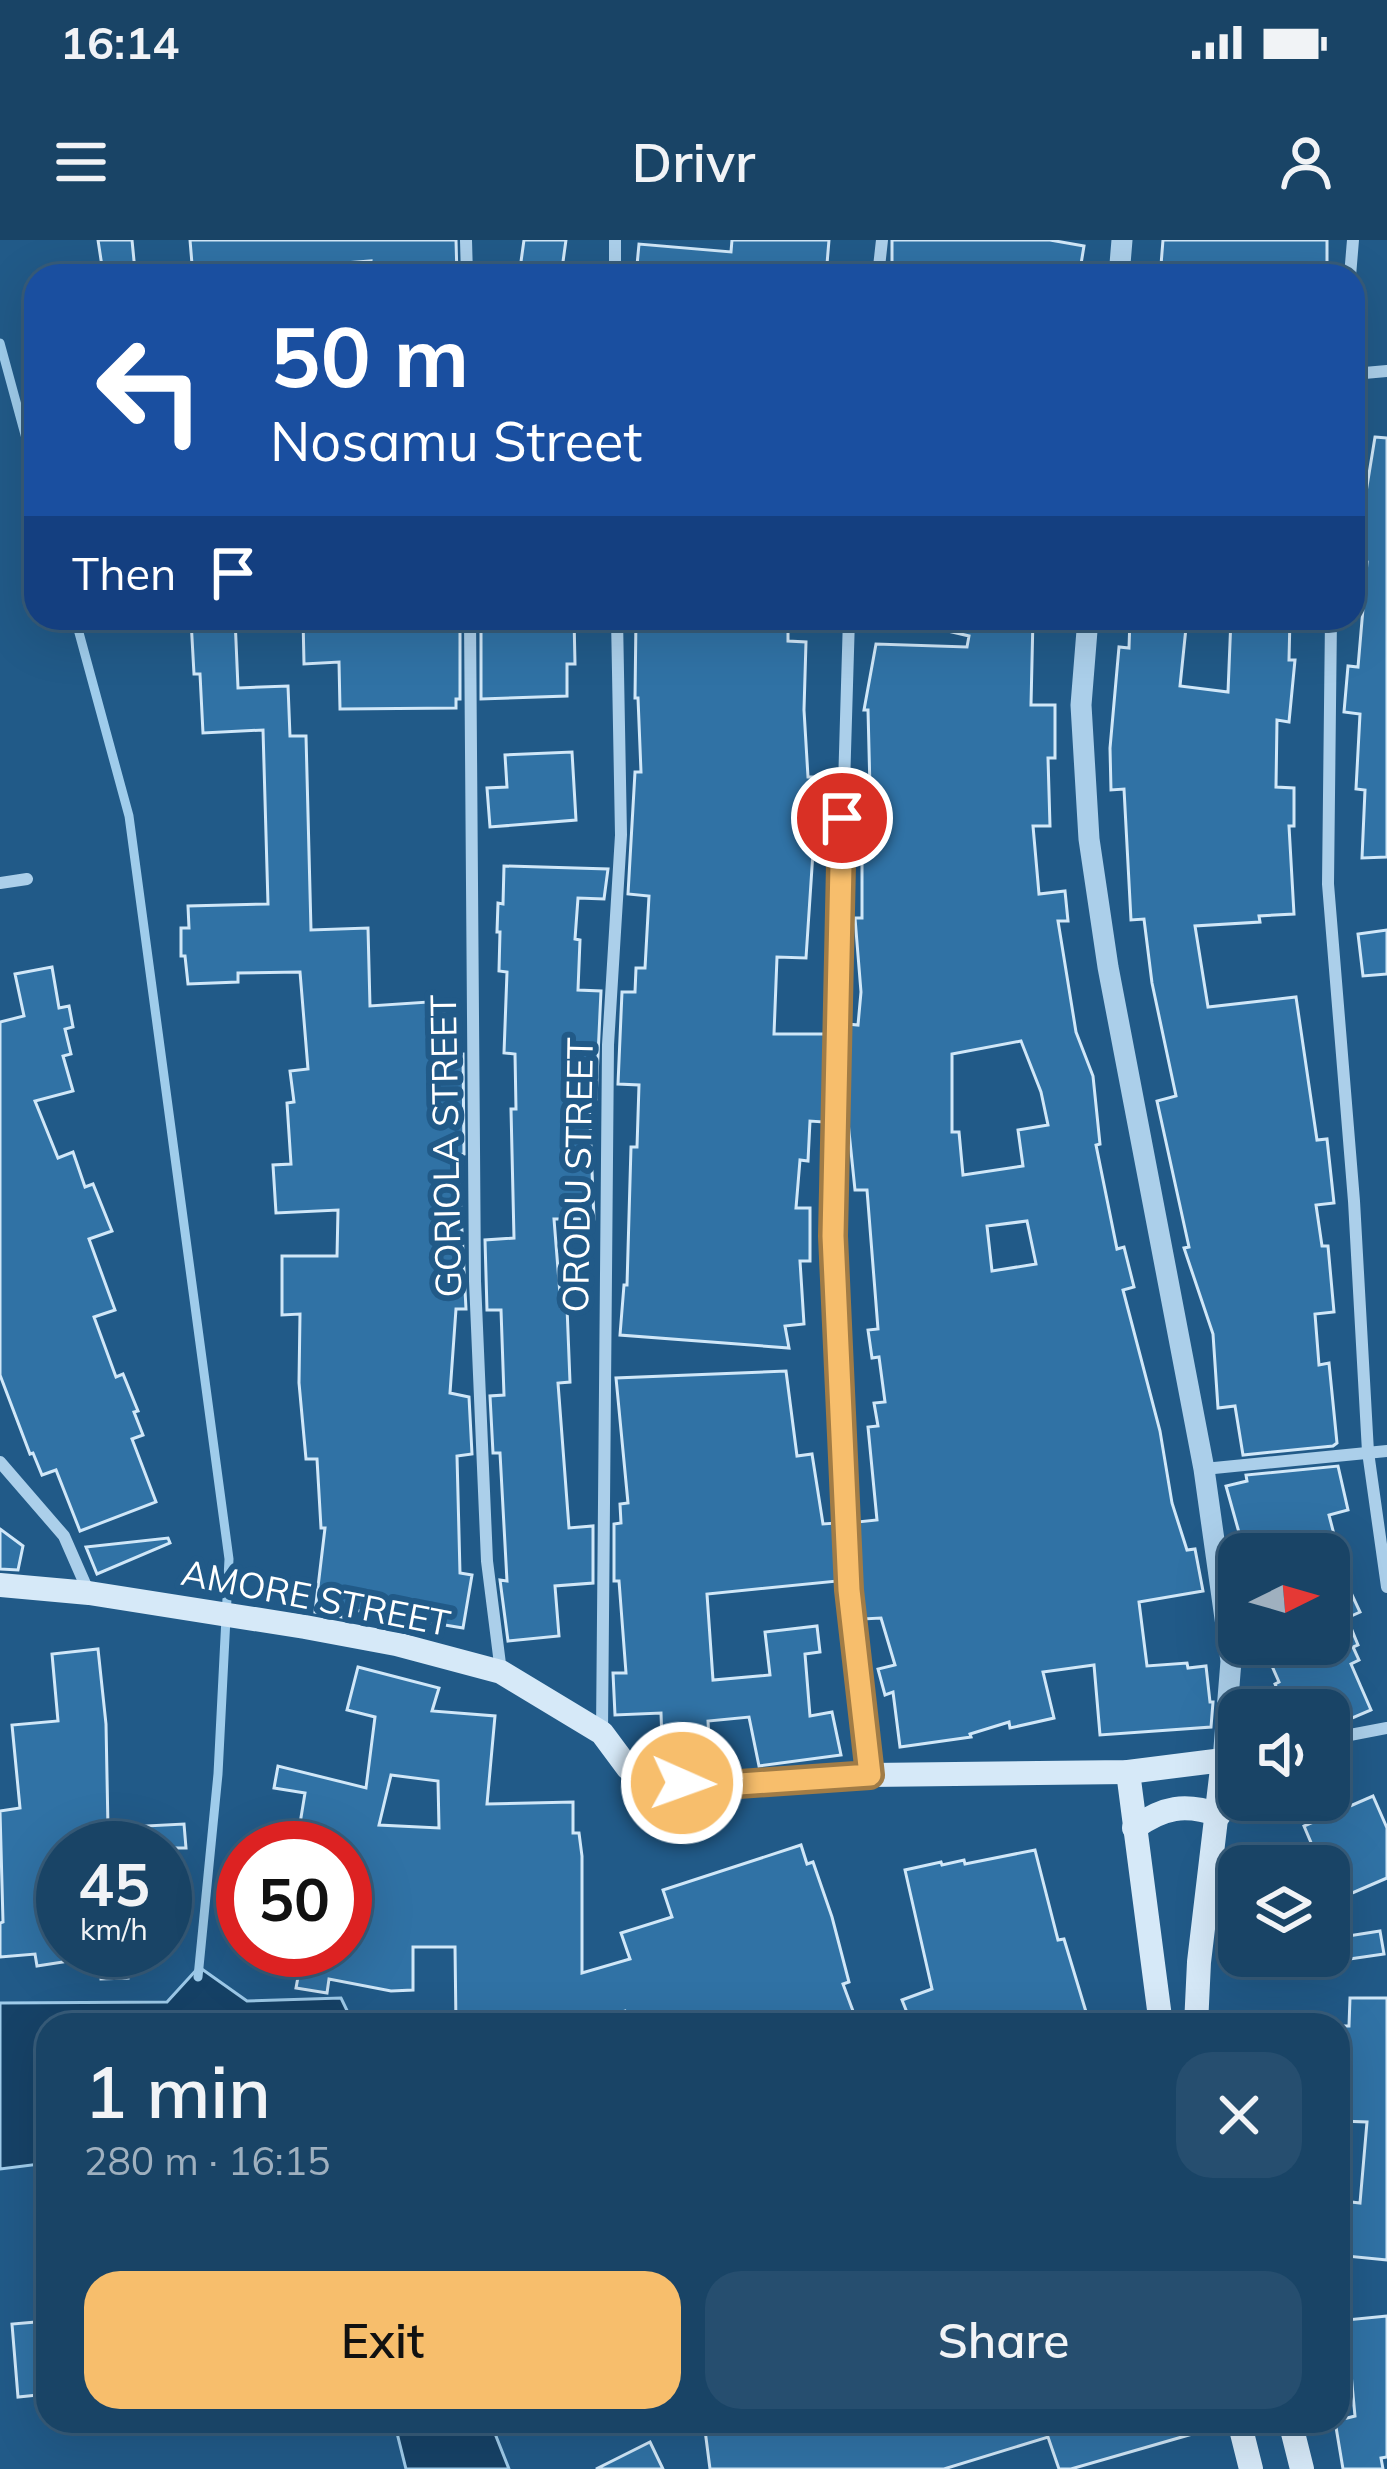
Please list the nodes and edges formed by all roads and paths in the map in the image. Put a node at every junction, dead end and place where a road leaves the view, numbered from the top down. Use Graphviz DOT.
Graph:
graph roads {
  1 [pos="470,630"];
  2 [pos="617,630"];
  3 [pos="849,630"];
  4 [pos="1087,630"];
  5 [pos="1330,630"];
  6 [pos="27,879"];
  7 [pos="0,883"];
  8 [pos="1387,1451"];
  9 [pos="1368,1452"];
  10 [pos="0,1462"];
  11 [pos="1204,1468"];
  12 [pos="0,1585"];
  13 [pos="1387,1587"];
  14 [pos="89,1593"];
  15 [pos="501,1672"];
  16 [pos="1231,1689"];
  17 [pos="1387,1728"];
  18 [pos="602,1733"];
  19 [pos="1350,1735"];
  20 [pos="1218,1753"];
  21 [pos="1127,1772"];
  22 [pos="870,1775"];
  23 [pos="1218,1815"];
  24 [pos="1218,1821"];
  25 [pos="1134,1828"];
  26 [pos="1158,2013"];
  27 [pos="1197,2013"];
  28 [pos="1242,2433"];
  29 [pos="1293,2433"];
  30 [pos="1251,2469"];
  31 [pos="1302,2469"];
  1 -- 15 [label="street, GORIOLA STREET"];
  2 -- 18 [label="street, ORODU STREET"];
  3 -- 22 [label="street"];
  4 -- 11 [label="street"];
  5 -- 9 [label="street"];
  6 -- 7 [label="street"];
  8 -- 9 [label="street"];
  9 -- 11 [label="street"];
  9 -- 13 [label="street"];
  10 -- 14 [label="street"];
  11 -- 16 [label="street"];
  12 -- 14 [label="main road, AMORE STREET"];
  14 -- 15 [label="main road, AMORE STREET"];
  15 -- 18 [label="main road, AMORE STREET"];
  17 -- 19 [label="street"];
  18 -- 22 [label="main road, AMORE STREET"];
  20 -- 21 [label="main road, AMORE STREET"];
  21 -- 22 [label="main road, AMORE STREET"];
  21 -- 25 [label="main road"];
  23 -- 25 [label="main road"];
  24 -- 27 [label="main road"];
  25 -- 26 [label="main road"];
  28 -- 30 [label="main road"];
  29 -- 31 [label="main road"];
}
